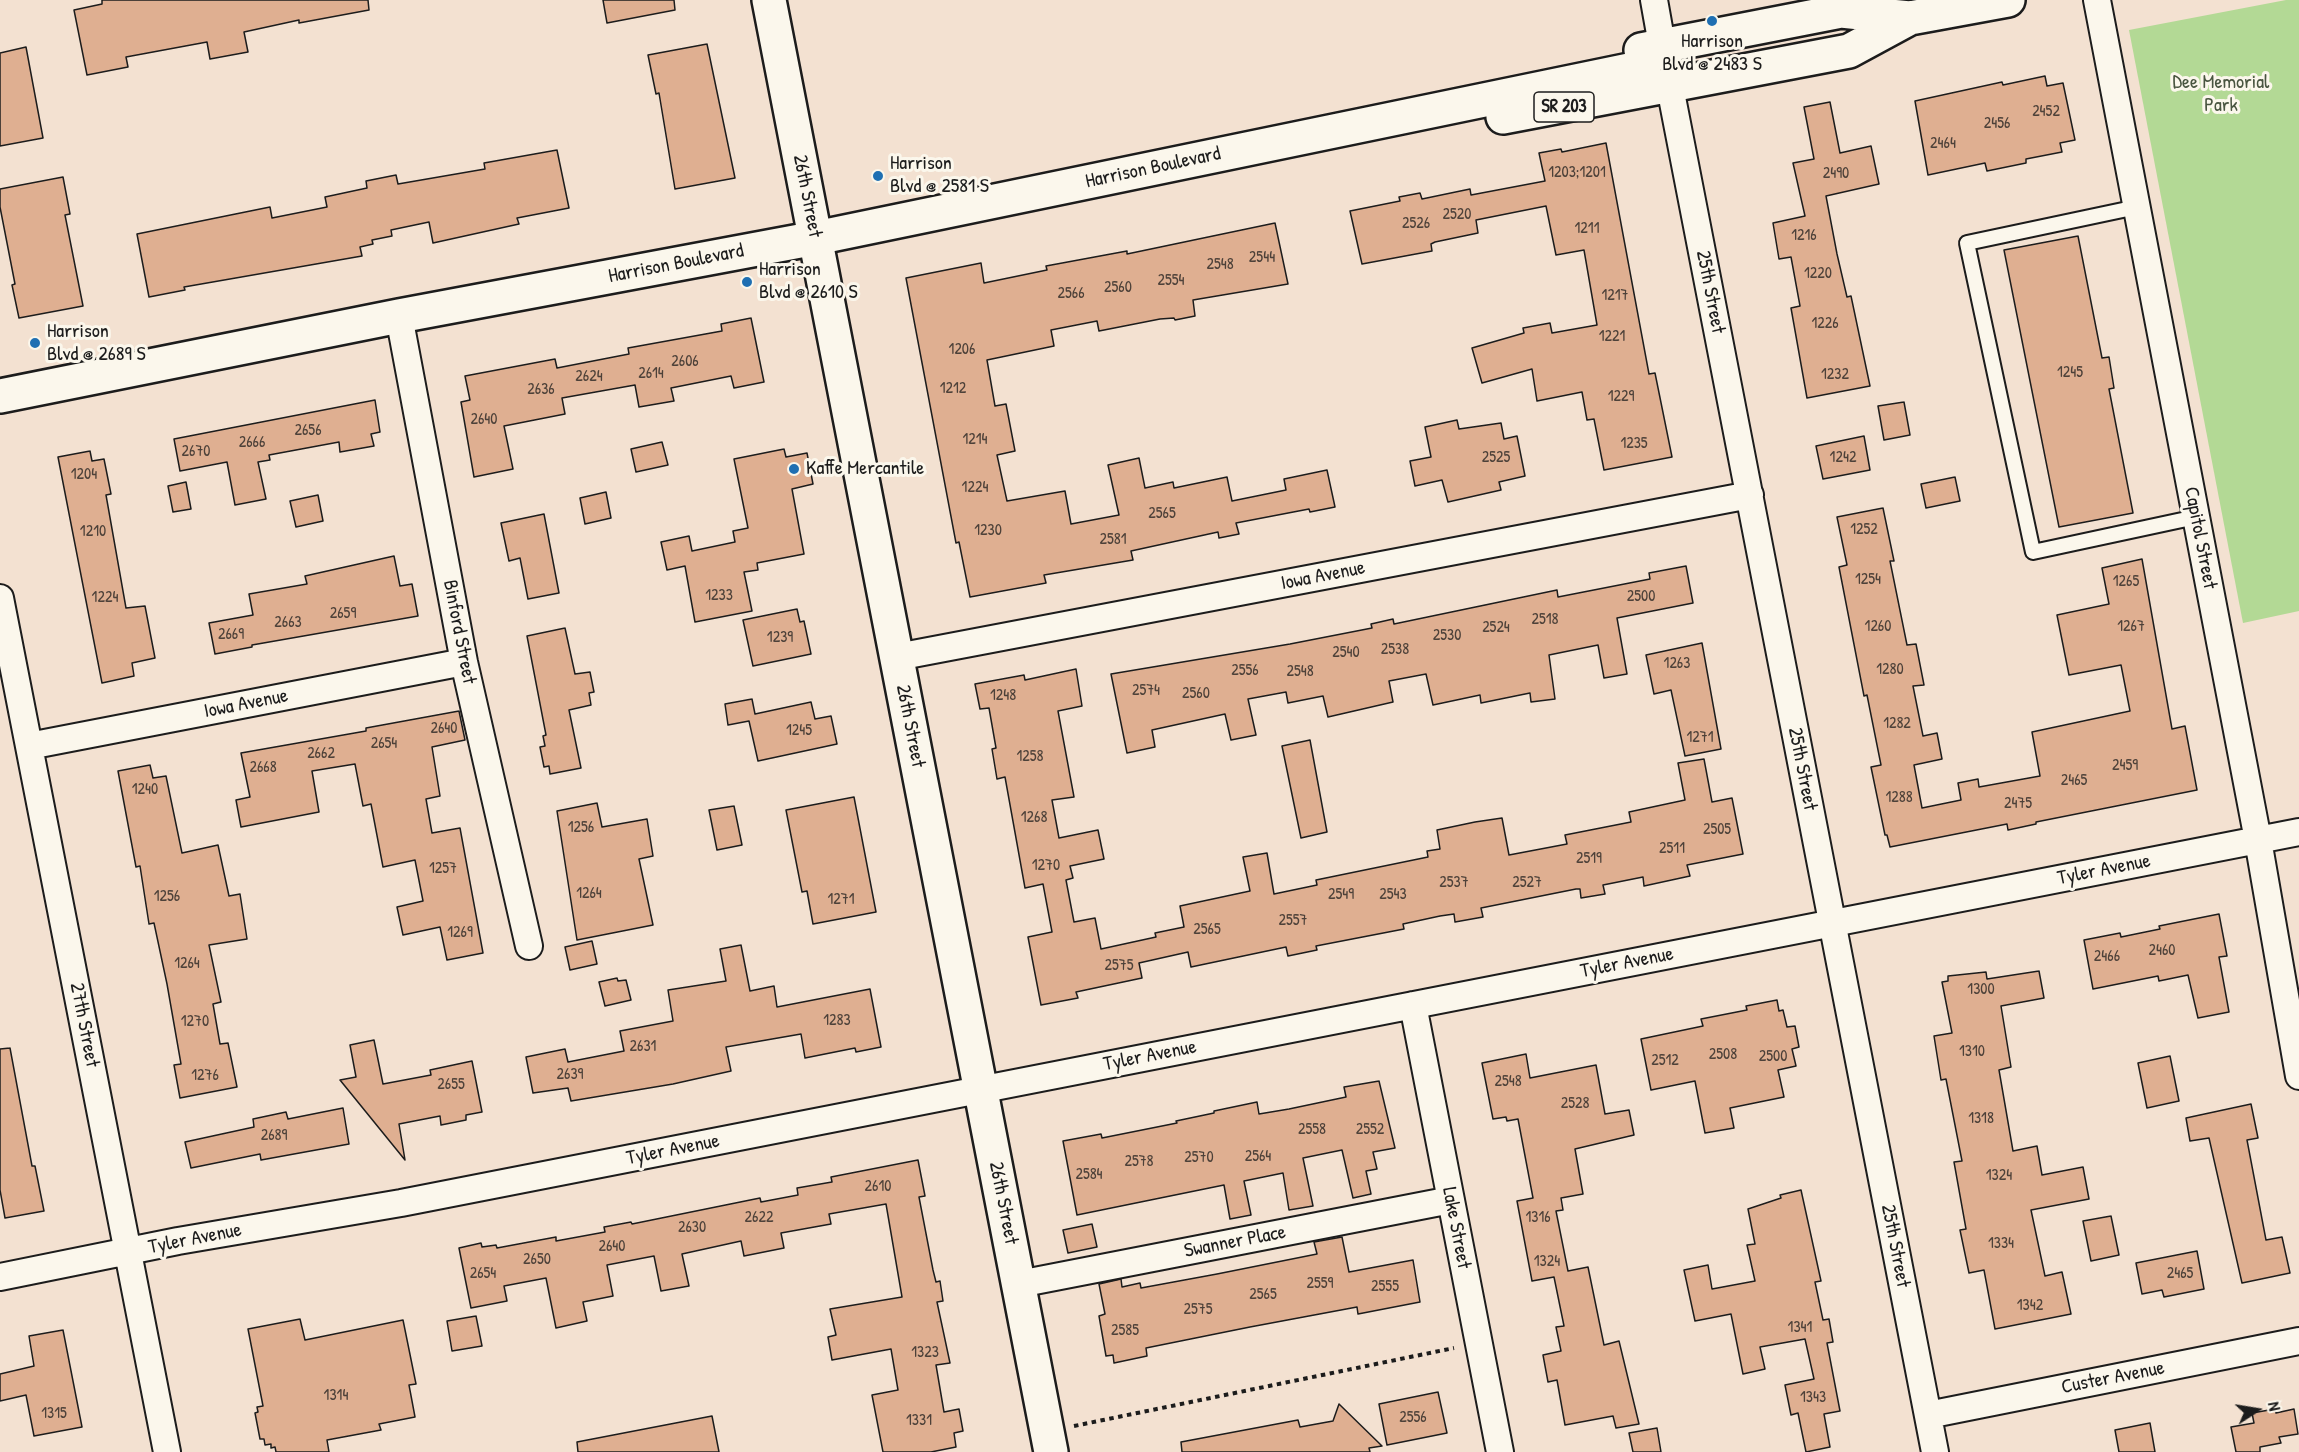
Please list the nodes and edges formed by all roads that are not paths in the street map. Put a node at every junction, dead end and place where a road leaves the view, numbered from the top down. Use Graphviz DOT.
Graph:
graph roads {
  1 [pos="769,0"];
  2 [pos="1654,0"];
  3 [pos="2008,0"];
  4 [pos="2097,0"];
  5 [pos="1910,18"];
  6 [pos="1662,45"];
  7 [pos="1670,87"];
  8 [pos="1458,106"];
  9 [pos="2137,207"];
  10 [pos="816,238"];
  11 [pos="399,316"];
  12 [pos="0,396"];
  13 [pos="1750,495"];
  14 [pos="2196,517"];
  15 [pos="0,598"];
  16 [pos="897,657"];
  17 [pos="464,662"];
  18 [pos="29,746"];
  19 [pos="2299,832"];
  20 [pos="2258,840"];
  21 [pos="1831,923"];
  22 [pos="529,946"];
  23 [pos="1413,1005"];
  24 [pos="2299,1076"];
  25 [pos="981,1089"];
  26 [pos="1451,1200"];
  27 [pos="129,1252"];
  28 [pos="0,1277"];
  29 [pos="1019,1284"];
  30 [pos="2299,1341"];
  31 [pos="1928,1415"];
  32 [pos="1049,1442"];
  33 [pos="167,1452"];
  34 [pos="1500,1452"];
  35 [pos="1935,1452"];
  1 -- 10 [label="main road, 26th Street"];
  2 -- 6 [label="street"];
  3 -- 5 [label="main road"];
  4 -- 9 [label="street, Capitol Street"];
  5 -- 6 [label="main road"];
  5 -- 7 [label="main road"];
  6 -- 8 [label="main road"];
  7 -- 8 [label="main road, Harrison Boulevard / SR 203"];
  7 -- 13 [label="street, 25th Street"];
  8 -- 10 [label="main road, Harrison Boulevard / SR 203"];
  9 -- 14 [label="street, Capitol Street"];
  9 -- 14 [label="lane"];
  10 -- 11 [label="main road, Harrison Boulevard / SR 203"];
  10 -- 16 [label="main road, 26th Street"];
  11 -- 12 [label="main road, Harrison Boulevard / SR 203"];
  11 -- 17 [label="street, Binford Street"];
  13 -- 16 [label="street, Iowa Avenue"];
  13 -- 21 [label="street, 25th Street"];
  14 -- 20 [label="street, Capitol Street"];
  15 -- 18 [label="street, 27th Street"];
  16 -- 25 [label="main road, 26th Street"];
  17 -- 18 [label="street, Iowa Avenue"];
  17 -- 22 [label="street, Binford Street"];
  18 -- 27 [label="street, 27th Street"];
  19 -- 20 [label="street, Tyler Avenue"];
  20 -- 21 [label="street, Tyler Avenue"];
  20 -- 24 [label="street, Capitol Street"];
  21 -- 23 [label="street, Tyler Avenue"];
  21 -- 31 [label="street, 25th Street"];
  23 -- 25 [label="street, Tyler Avenue"];
  23 -- 26 [label="street, Lake Street"];
  25 -- 27 [label="street, Tyler Avenue"];
  25 -- 29 [label="main road, 26th Street"];
  26 -- 29 [label="street, Swanner Place"];
  26 -- 34 [label="street, Lake Street"];
  27 -- 28 [label="street, Tyler Avenue"];
  27 -- 33 [label="street, 27th Street"];
  29 -- 32 [label="main road, 26th Street"];
  30 -- 31 [label="street, Custer Avenue"];
  31 -- 35 [label="street, 25th Street"];
}
